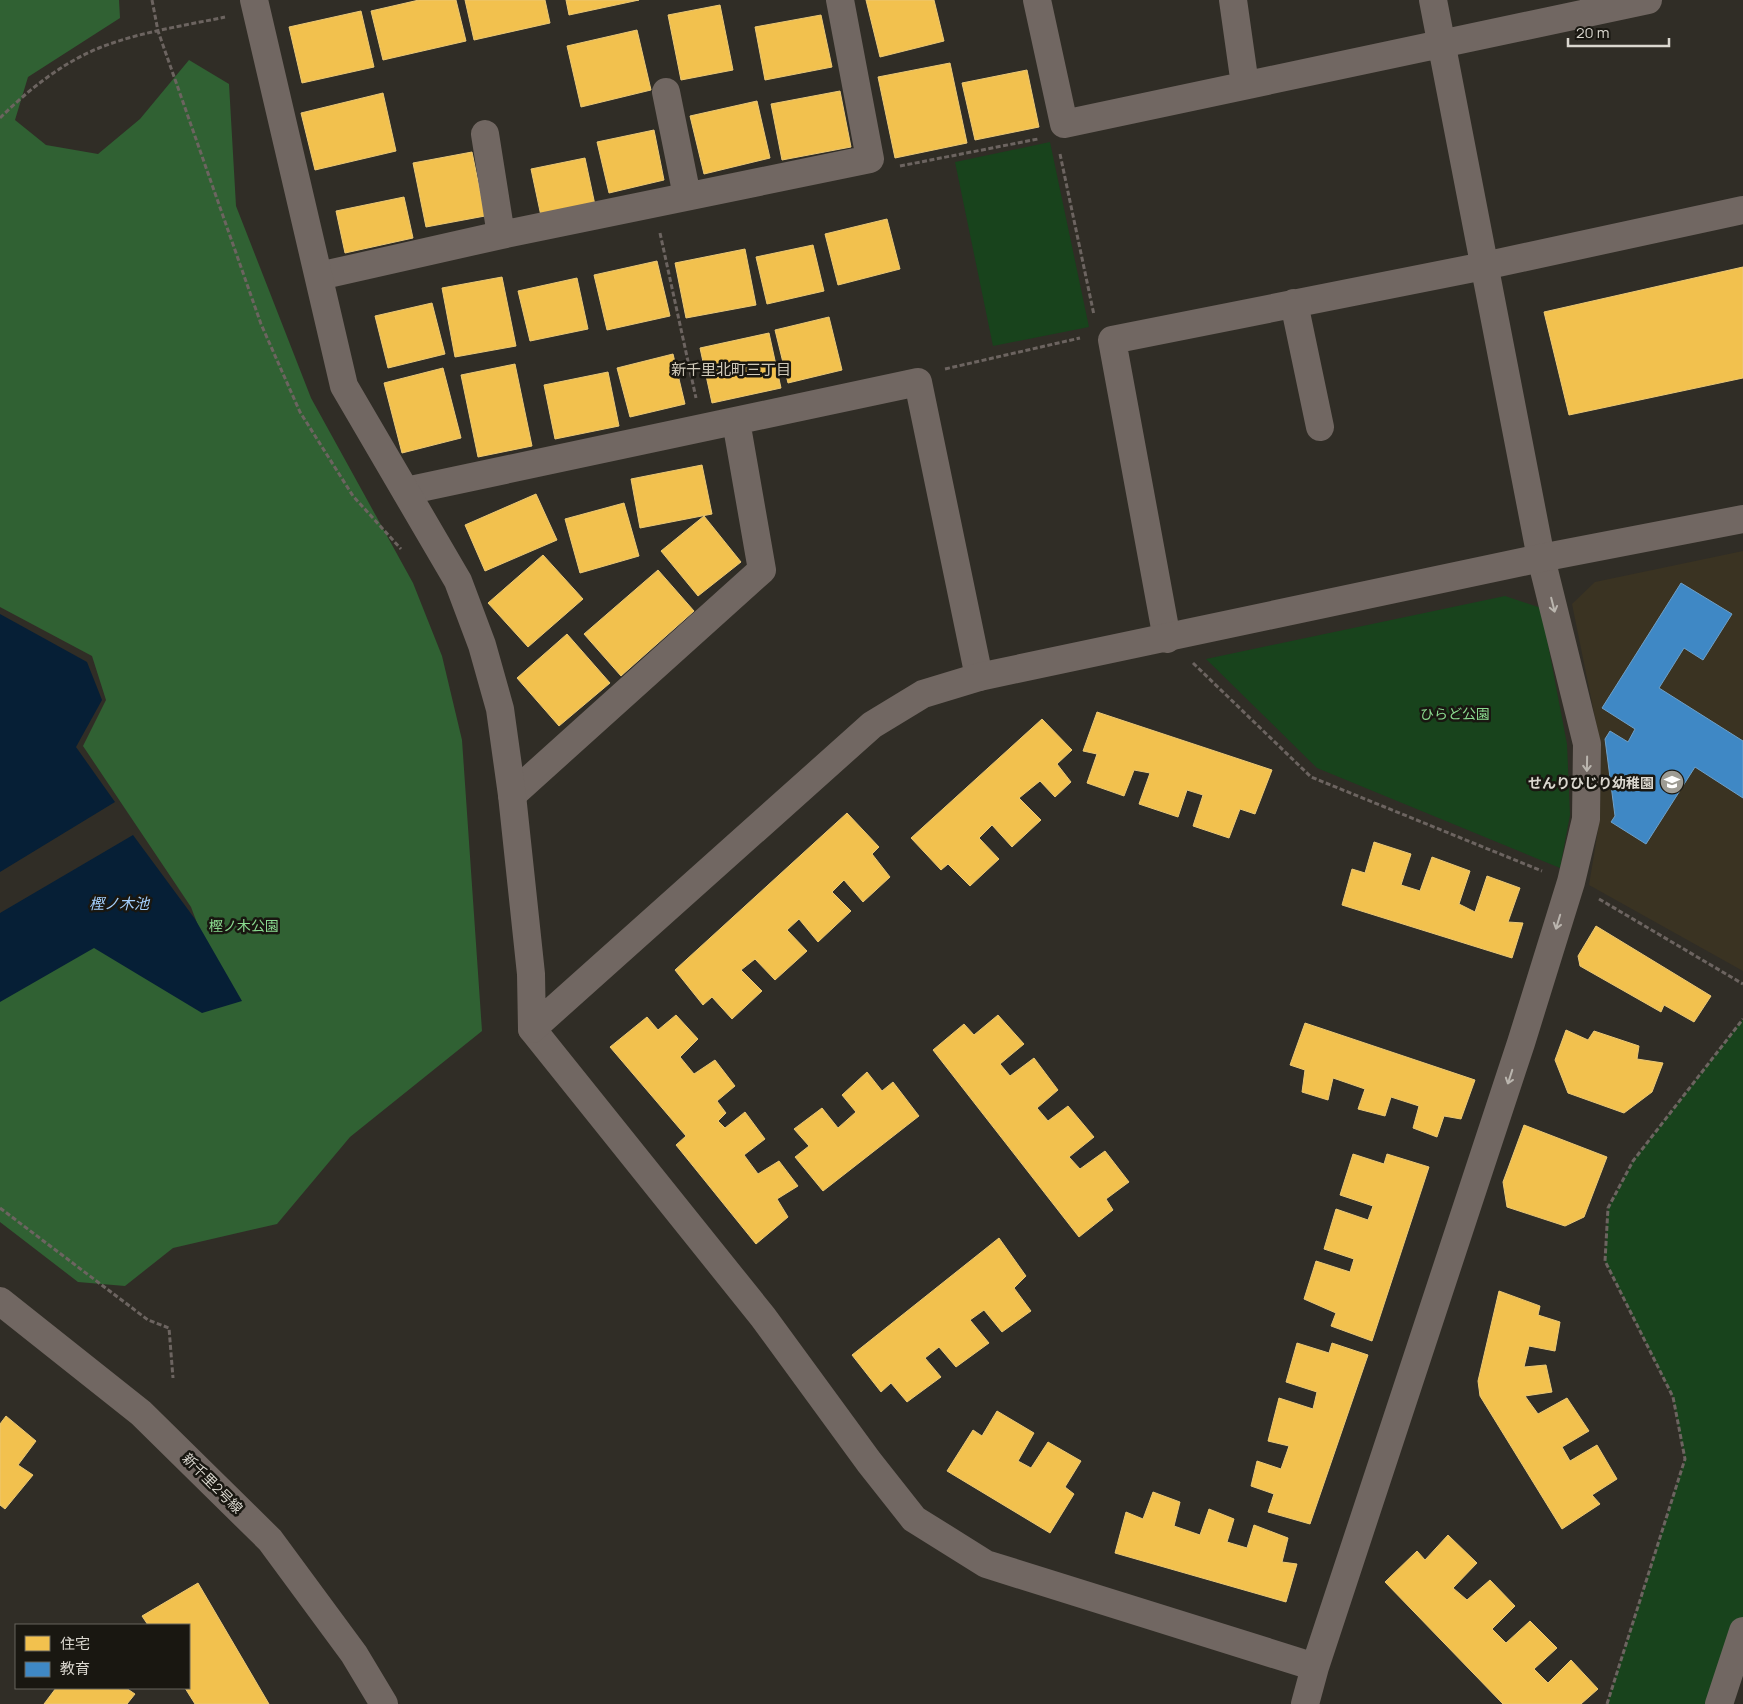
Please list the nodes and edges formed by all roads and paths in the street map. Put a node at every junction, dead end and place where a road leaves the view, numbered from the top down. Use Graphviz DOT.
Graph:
graph roads {
  1 [pos="152,0"];
  2 [pos="254,0"];
  3 [pos="840,0"];
  4 [pos="1036,0"];
  5 [pos="1233,0"];
  6 [pos="1433,0"];
  7 [pos="1648,0"];
  8 [pos="1617,3"];
  9 [pos="227,16"];
  10 [pos="158,31"];
  11 [pos="1441,43"];
  12 [pos="1245,85"];
  13 [pos="666,92"];
  14 [pos="0,118"];
  15 [pos="1060,130"];
  16 [pos="485,134"];
  17 [pos="870,159"];
  18 [pos="687,196"];
  19 [pos="653,203"];
  20 [pos="1743,210"];
  21 [pos="501,235"];
  22 [pos="1484,266"];
  23 [pos="319,276"];
  24 [pos="1294,303"];
  25 [pos="1105,337"];
  26 [pos="918,382"];
  27 [pos="736,421"];
  28 [pos="1320,426"];
  29 [pos="702,428"];
  30 [pos="406,491"];
  31 [pos="1743,519"];
  32 [pos="402,552"];
  33 [pos="1541,558"];
  34 [pos="1167,638"];
  35 [pos="979,677"];
  36 [pos="512,795"];
  37 [pos="1571,882"];
  38 [pos="1743,984"];
  39 [pos="1743,1019"];
  40 [pos="532,1029"];
  41 [pos="0,1208"];
  42 [pos="0,1302"];
  43 [pos="173,1378"];
  44 [pos="1743,1632"];
  45 [pos="1315,1666"];
  46 [pos="384,1704"];
  47 [pos="1305,1704"];
  48 [pos="1608,1704"];
  49 [pos="1719,1704"];
  1 -- 10 [label="path"];
  2 -- 23 [label="street"];
  3 -- 17 [label="street"];
  4 -- 15 [label="street"];
  5 -- 12 [label="street"];
  6 -- 11 [label="street"];
  7 -- 8 [label="street"];
  8 -- 11 [label="street"];
  9 -- 10 [label="path"];
  10 -- 14 [label="path"];
  10 -- 32 [label="path"];
  11 -- 12 [label="street"];
  11 -- 22 [label="street"];
  12 -- 15 [label="street"];
  13 -- 18 [label="street"];
  15 -- 17 [label="path"];
  15 -- 25 [label="path"];
  16 -- 21 [label="street"];
  17 -- 18 [label="street"];
  18 -- 19 [label="street"];
  19 -- 21 [label="street"];
  19 -- 29 [label="path"];
  20 -- 22 [label="street"];
  21 -- 23 [label="street"];
  22 -- 24 [label="street"];
  22 -- 33 [label="street"];
  23 -- 30 [label="street"];
  24 -- 25 [label="street"];
  24 -- 28 [label="street"];
  25 -- 26 [label="path"];
  25 -- 34 [label="street"];
  26 -- 27 [label="street"];
  26 -- 35 [label="street"];
  27 -- 29 [label="street"];
  27 -- 36 [label="street"];
  29 -- 30 [label="street"];
  30 -- 36 [label="street"];
  31 -- 33 [label="street"];
  33 -- 34 [label="street"];
  33 -- 37 [label="street, one-way"];
  34 -- 35 [label="street"];
  34 -- 37 [label="path"];
  35 -- 40 [label="street"];
  36 -- 40 [label="street"];
  37 -- 38 [label="path"];
  37 -- 45 [label="street, one-way"];
  39 -- 48 [label="path"];
  40 -- 45 [label="street"];
  41 -- 43 [label="path"];
  42 -- 46 [label="street, 新千里2号線"];
  44 -- 49 [label="street"];
  45 -- 47 [label="street"];
}
